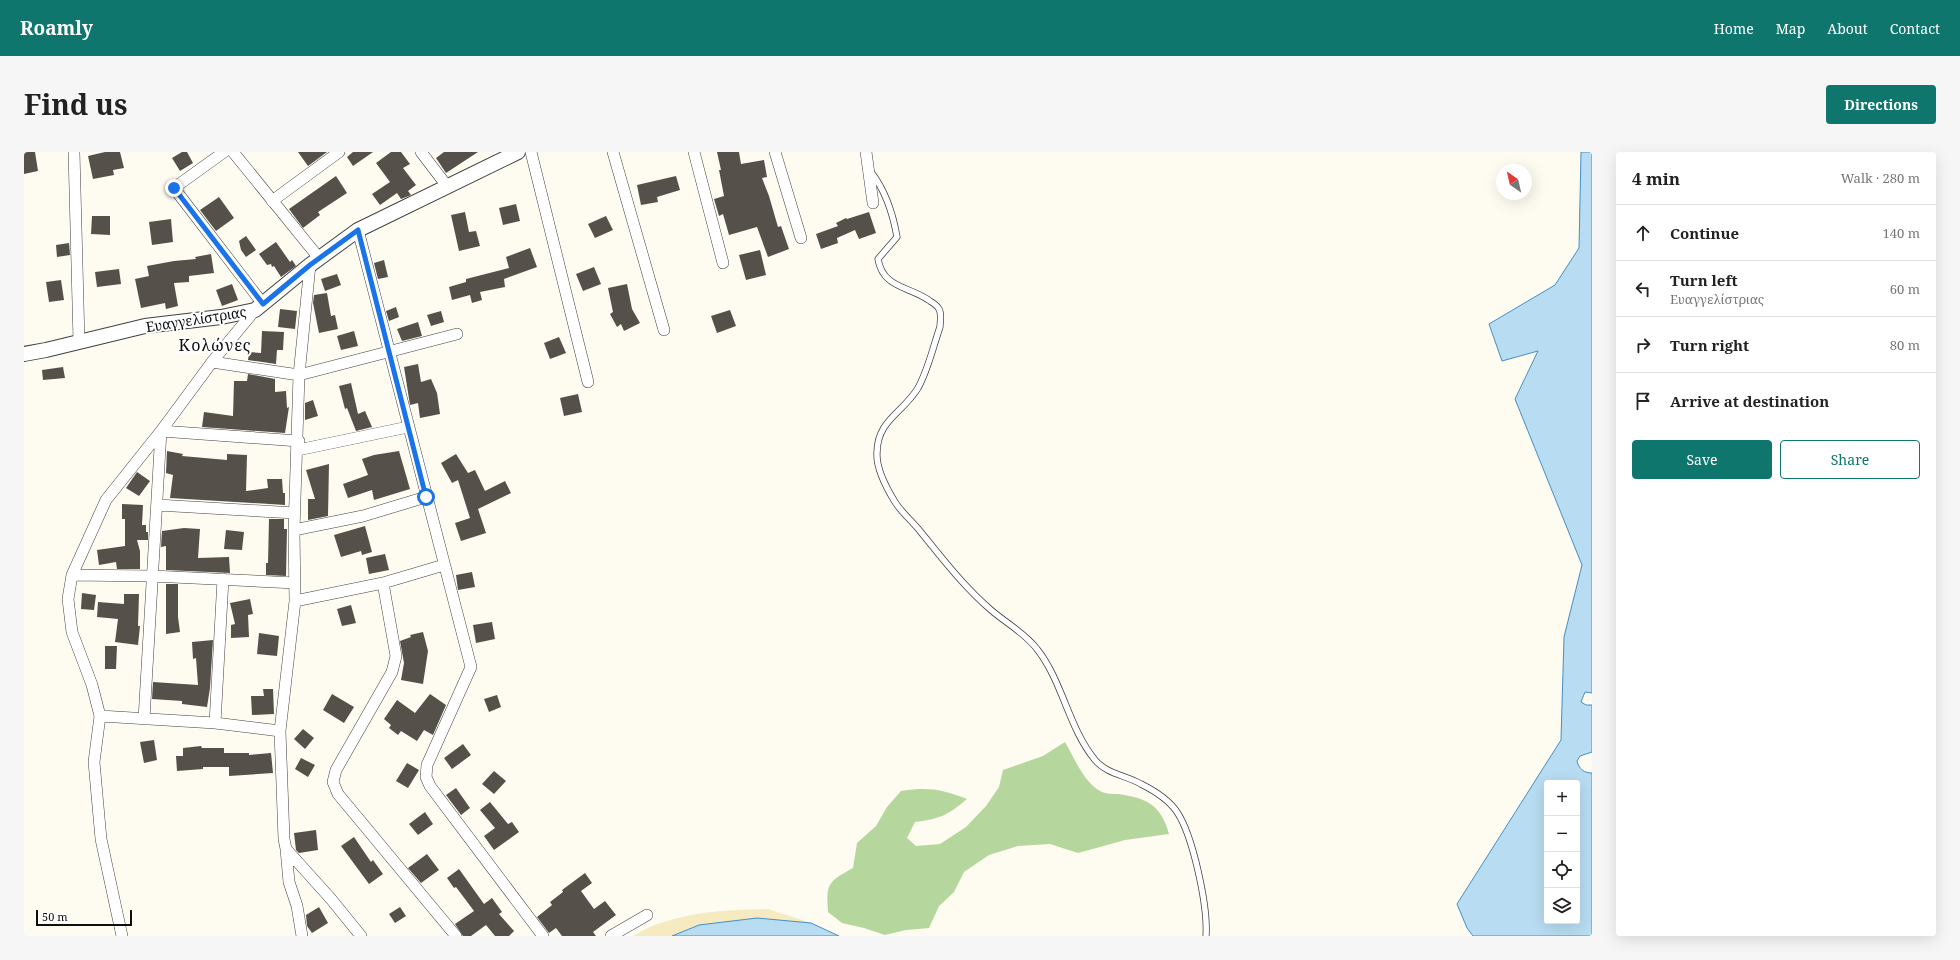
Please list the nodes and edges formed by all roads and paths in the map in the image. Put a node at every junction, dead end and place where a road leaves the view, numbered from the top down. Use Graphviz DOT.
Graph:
graph roads {
  1 [pos="74,152"];
  2 [pos="224,152"];
  3 [pos="232,152"];
  4 [pos="339,152"];
  5 [pos="421,152"];
  6 [pos="516,152"];
  7 [pos="531,152"];
  8 [pos="613,152"];
  9 [pos="694,152"];
  10 [pos="775,152"];
  11 [pos="866,152"];
  12 [pos="869,168"];
  13 [pos="447,186"];
  14 [pos="272,201"];
  15 [pos="873,203"];
  16 [pos="358,230"];
  17 [pos="801,238"];
  18 [pos="314,262"];
  19 [pos="723,263"];
  20 [pos="259,306"];
  21 [pos="664,330"];
  22 [pos="457,334"];
  23 [pos="79,341"];
  24 [pos="390,352"];
  25 [pos="24,354"];
  26 [pos="212,362"];
  27 [pos="300,375"];
  28 [pos="588,382"];
  29 [pos="408,427"];
  30 [pos="161,432"];
  31 [pos="298,446"];
  32 [pos="426,497"];
  33 [pos="157,505"];
  34 [pos="295,513"];
  35 [pos="294,530"];
  36 [pos="444,565"];
  37 [pos="72,575"];
  38 [pos="152,576"];
  39 [pos="223,580"];
  40 [pos="295,583"];
  41 [pos="383,583"];
  42 [pos="295,601"];
  43 [pos="100,716"];
  44 [pos="144,719"];
  45 [pos="215,724"];
  46 [pos="280,731"];
  47 [pos="286,850"];
  48 [pos="646,915"];
  49 [pos="122,936"];
  50 [pos="302,936"];
  51 [pos="361,936"];
  52 [pos="456,936"];
  53 [pos="544,936"];
  54 [pos="611,936"];
  55 [pos="1206,936"];
  1 -- 23 [label="street"];
  2 -- 20 [label="street"];
  3 -- 14 [label="street"];
  4 -- 14 [label="street"];
  5 -- 13 [label="street"];
  6 -- 13 [label="street, Ευαγγελίστριας"];
  7 -- 28 [label="street"];
  8 -- 21 [label="street"];
  9 -- 19 [label="street"];
  10 -- 17 [label="street"];
  11 -- 12 [label="street"];
  12 -- 15 [label="street"];
  12 -- 55 [label="lane"];
  13 -- 16 [label="street, Ευαγγελίστριας"];
  14 -- 18 [label="street"];
  16 -- 18 [label="street, Ευαγγελίστριας"];
  16 -- 24 [label="street"];
  18 -- 20 [label="street, Ευαγγελίστριας"];
  18 -- 27 [label="street"];
  20 -- 23 [label="street, Ευαγγελίστριας"];
  20 -- 26 [label="street"];
  22 -- 24 [label="street"];
  23 -- 25 [label="street, Ευαγγελίστριας"];
  24 -- 27 [label="street"];
  24 -- 29 [label="street"];
  26 -- 27 [label="street"];
  26 -- 30 [label="street"];
  27 -- 31 [label="street"];
  29 -- 31 [label="street"];
  29 -- 32 [label="street"];
  30 -- 31 [label="street"];
  30 -- 33 [label="street"];
  30 -- 37 [label="street"];
  31 -- 34 [label="street"];
  32 -- 35 [label="street"];
  32 -- 36 [label="street"];
  33 -- 34 [label="street"];
  33 -- 38 [label="street"];
  34 -- 35 [label="street"];
  35 -- 40 [label="street"];
  36 -- 41 [label="street"];
  36 -- 53 [label="street"];
  37 -- 38 [label="street"];
  37 -- 43 [label="street"];
  38 -- 39 [label="street"];
  38 -- 44 [label="street"];
  39 -- 40 [label="street"];
  39 -- 45 [label="street"];
  40 -- 42 [label="street"];
  41 -- 42 [label="street"];
  41 -- 52 [label="street"];
  42 -- 46 [label="street"];
  43 -- 44 [label="street"];
  43 -- 49 [label="street"];
  44 -- 45 [label="street"];
  45 -- 46 [label="street"];
  46 -- 47 [label="street"];
  47 -- 50 [label="street"];
  47 -- 51 [label="street"];
  48 -- 54 [label="street"];
}
